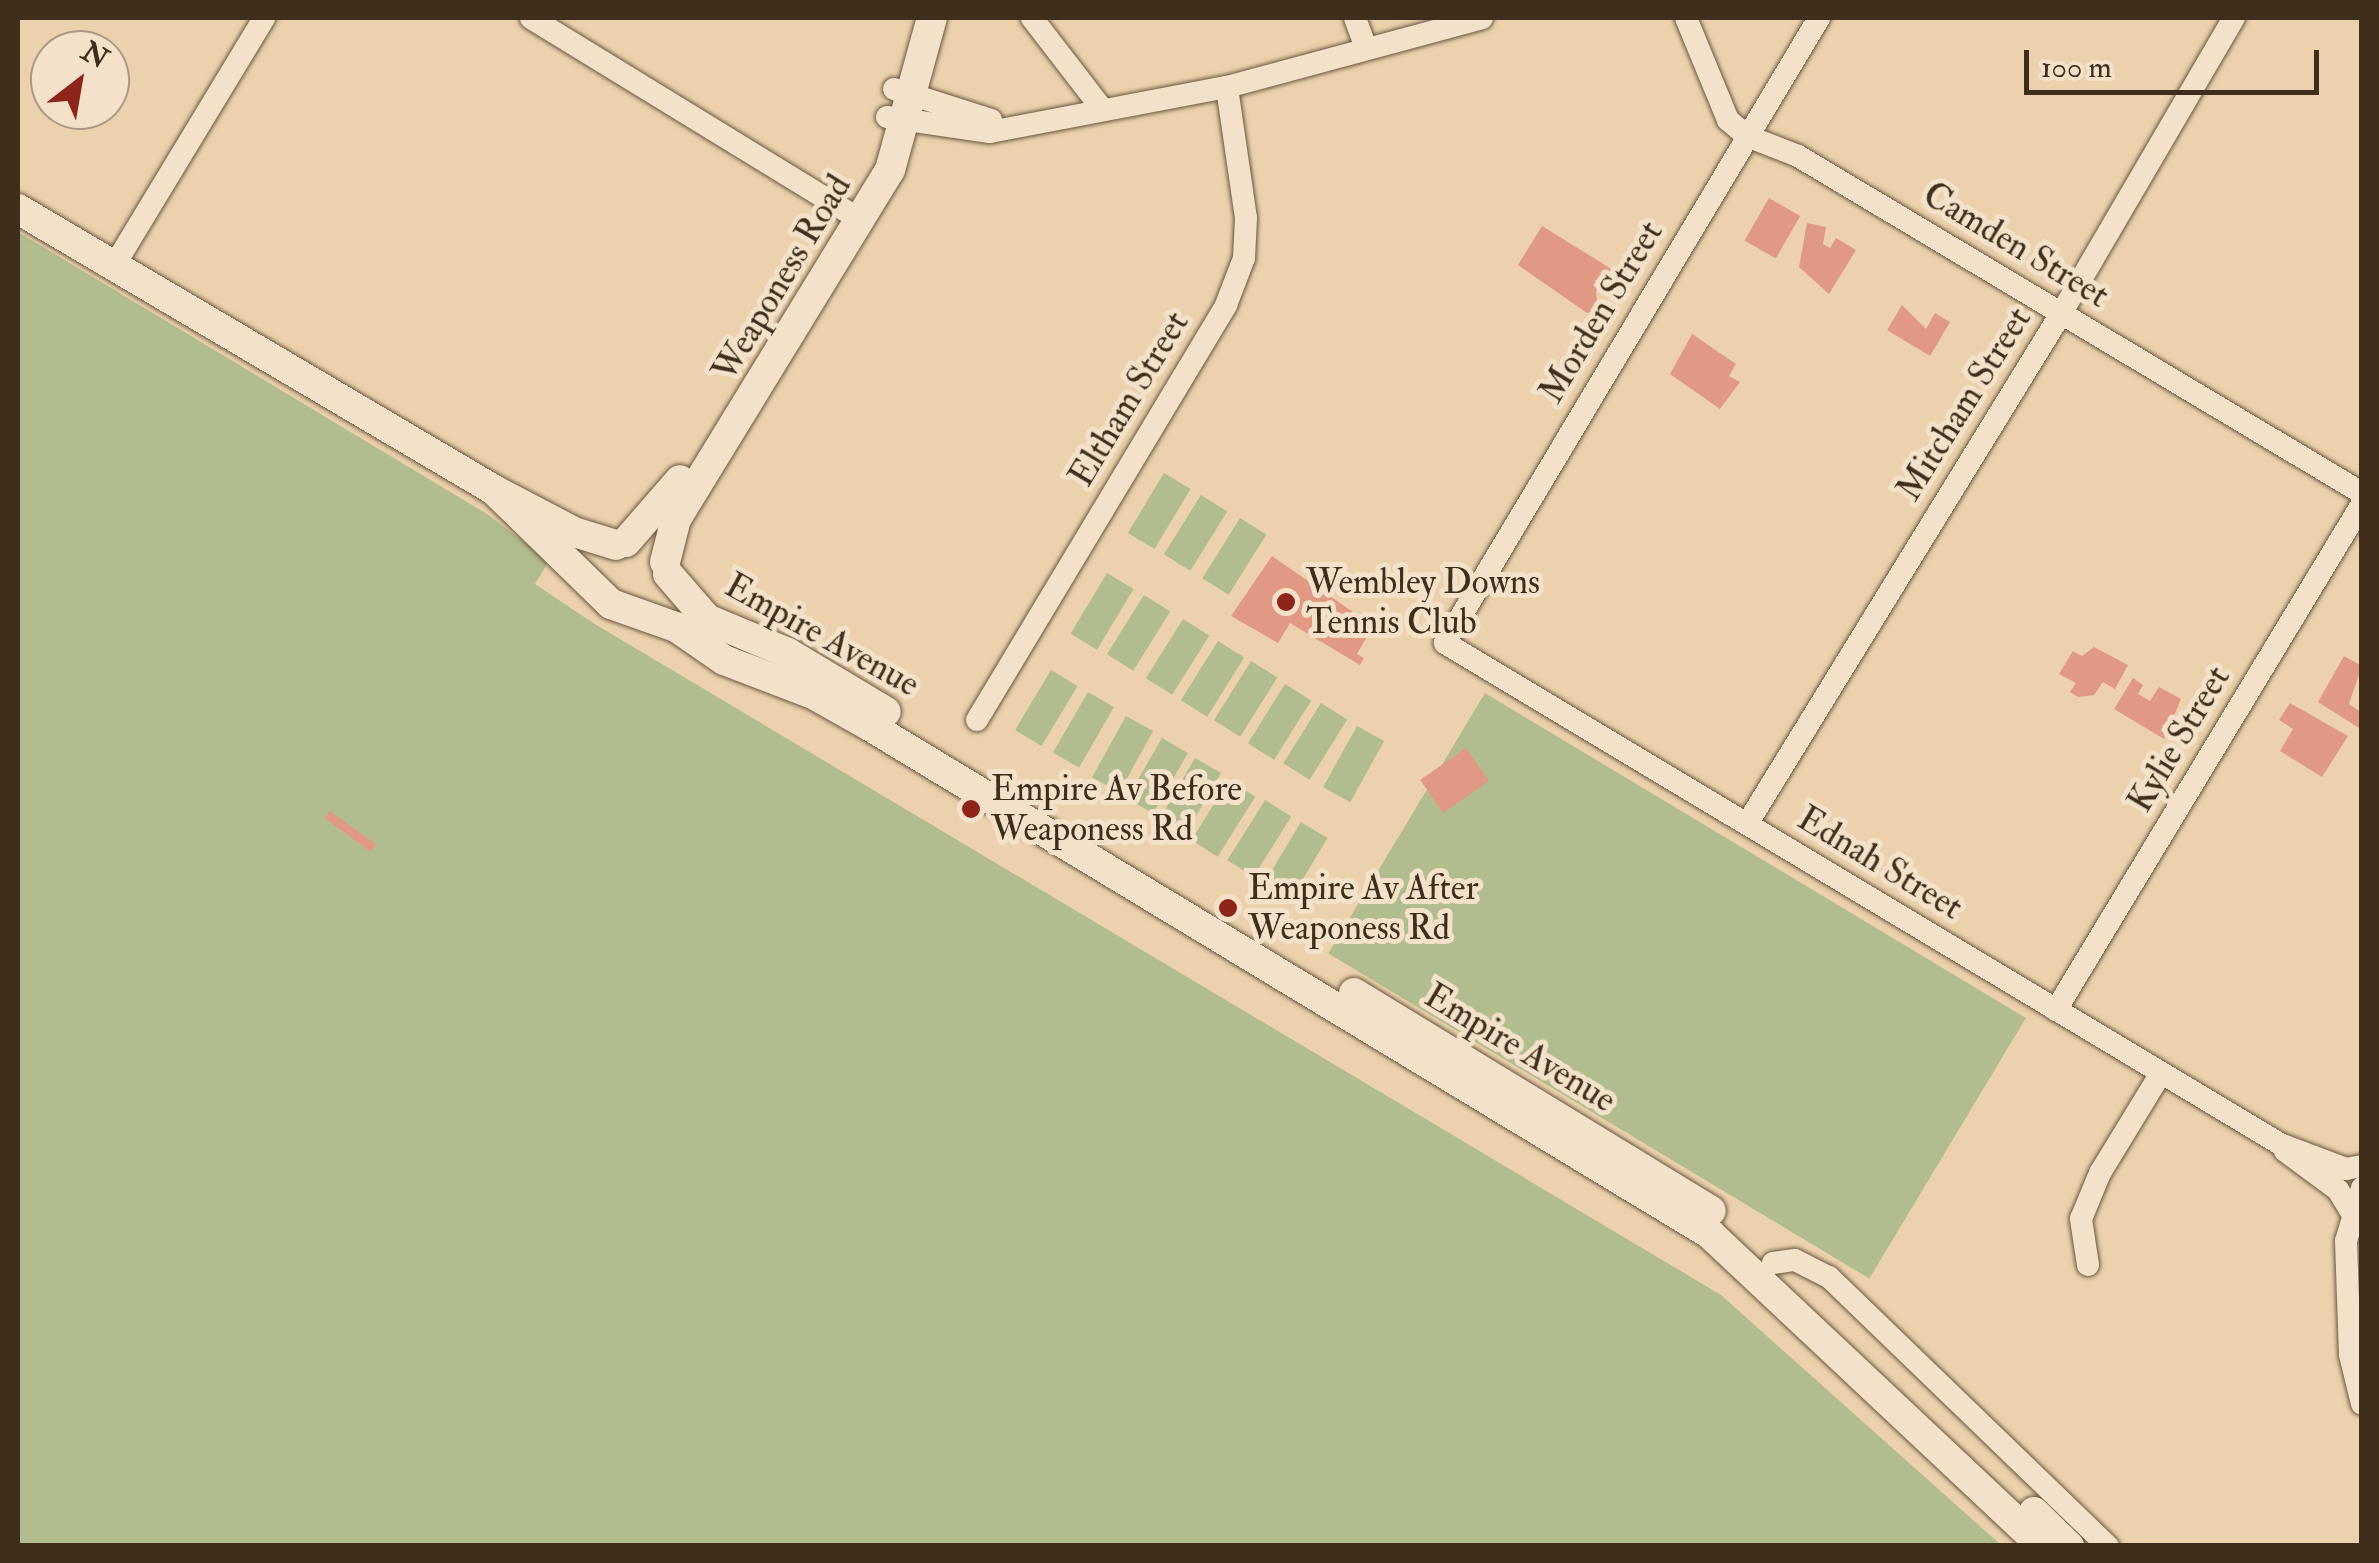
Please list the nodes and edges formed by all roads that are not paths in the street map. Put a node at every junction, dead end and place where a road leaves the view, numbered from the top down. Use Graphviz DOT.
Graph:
graph roads {
  1 [pos="264,18"];
  2 [pos="531,18"];
  3 [pos="912,18"];
  4 [pos="932,18"];
  5 [pos="1032,18"];
  6 [pos="1355,18"];
  7 [pos="1482,18"];
  8 [pos="1686,18"];
  9 [pos="1819,18"];
  10 [pos="2234,18"];
  11 [pos="1365,46"];
  12 [pos="1227,87"];
  13 [pos="901,105"];
  14 [pos="1102,108"];
  15 [pos="1747,136"];
  16 [pos="18,209"];
  17 [pos="854,217"];
  18 [pos="114,266"];
  19 [pos="2062,312"];
  20 [pos="494,490"];
  21 [pos="2362,493"];
  22 [pos="2362,504"];
  23 [pos="621,544"];
  24 [pos="667,568"];
  25 [pos="599,588"];
  26 [pos="641,611"];
  27 [pos="1444,643"];
  28 [pos="977,720"];
  29 [pos="1747,824"];
  30 [pos="2056,1010"];
  31 [pos="2161,1073"];
  32 [pos="2280,1144"];
  33 [pos="2362,1166"];
  34 [pos="2362,1188"];
  35 [pos="2352,1212"];
  36 [pos="1773,1262"];
  37 [pos="2088,1265"];
  38 [pos="2362,1404"];
  39 [pos="2042,1546"];
  40 [pos="2070,1546"];
  41 [pos="2108,1546"];
  1 -- 18 [label="street"];
  2 -- 17 [label="street"];
  3 -- 13 [label="main road, Weaponess Road"];
  4 -- 13 [label="main road, Weaponess Road"];
  5 -- 14 [label="street"];
  6 -- 11 [label="street"];
  7 -- 11 [label="street"];
  8 -- 15 [label="street"];
  9 -- 15 [label="street, Morden Street"];
  10 -- 19 [label="street, Mitcham Street"];
  11 -- 12 [label="street"];
  12 -- 14 [label="street"];
  12 -- 28 [label="street, Eltham Street"];
  13 -- 14 [label="street"];
  13 -- 17 [label="main road, Weaponess Road"];
  15 -- 19 [label="street, Camden Street"];
  15 -- 27 [label="street, Morden Street"];
  16 -- 18 [label="main road, Empire Avenue"];
  17 -- 23 [label="main road, Weaponess Road"];
  17 -- 24 [label="main road, Weaponess Road"];
  18 -- 20 [label="main road, Empire Avenue"];
  19 -- 21 [label="street, Camden Street"];
  19 -- 29 [label="street, Mitcham Street"];
  20 -- 23 [label="main road, Empire Avenue"];
  20 -- 25 [label="main road, Empire Avenue"];
  22 -- 30 [label="street, Kylie Street"];
  23 -- 24 [label="main road, Empire Avenue"];
  23 -- 25 [label="main road"];
  24 -- 26 [label="main road"];
  24 -- 36 [label="main road, Empire Avenue"];
  25 -- 26 [label="main road, Empire Avenue"];
  26 -- 39 [label="main road, Empire Avenue"];
  27 -- 29 [label="street, Ednah Street"];
  29 -- 30 [label="street, Ednah Street"];
  30 -- 31 [label="street, Ednah Street"];
  31 -- 32 [label="street, Ednah Street"];
  31 -- 37 [label="street"];
  32 -- 33 [label="street, Ednah Street"];
  32 -- 35 [label="street, Ednah Street"];
  34 -- 35 [label="street"];
  35 -- 38 [label="street"];
  36 -- 40 [label="main road, Empire Avenue"];
  36 -- 41 [label="street"];
}
